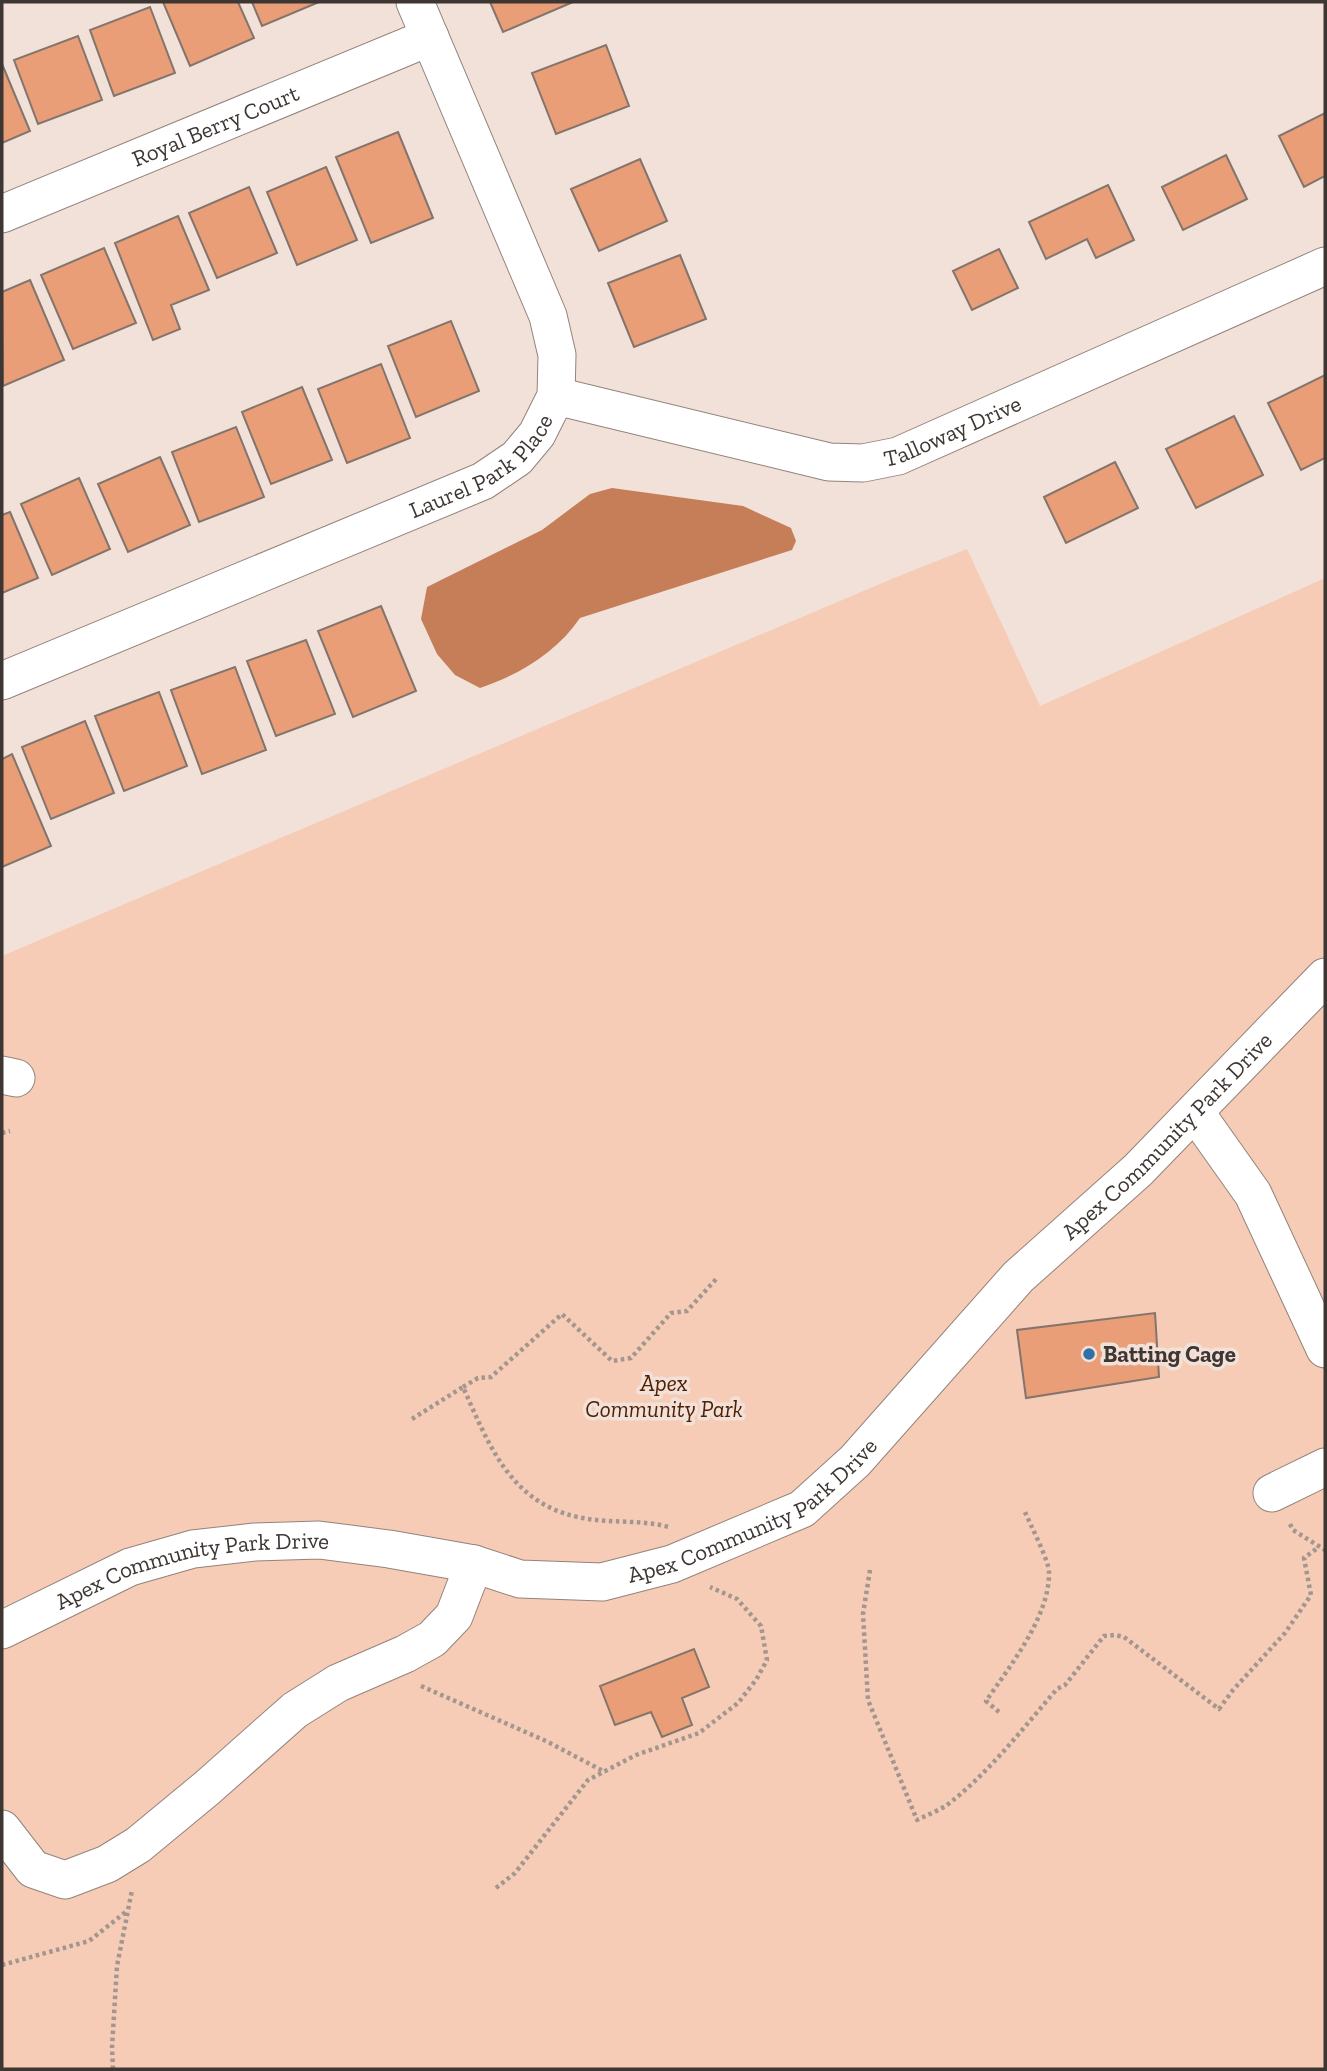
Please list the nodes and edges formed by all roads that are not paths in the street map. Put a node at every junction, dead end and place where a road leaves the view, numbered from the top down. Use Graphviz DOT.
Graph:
graph roads {
  1 [pos="415,2"];
  2 [pos="430,37"];
  3 [pos="2,214"];
  4 [pos="1325,266"];
  5 [pos="556,396"];
  6 [pos="2,681"];
  7 [pos="1325,977"];
  8 [pos="1195,1112"];
  9 [pos="1325,1349"];
  10 [pos="1325,1467"];
  11 [pos="1272,1493"];
  12 [pos="474,1564"];
  13 [pos="2,1630"];
  14 [pos="2,1829"];
  1 -- 2 [label="street, Laurel Park Place"];
  2 -- 3 [label="street, Royal Berry Court"];
  2 -- 5 [label="street, Laurel Park Place"];
  4 -- 5 [label="street, Talloway Drive"];
  5 -- 6 [label="street, Laurel Park Place"];
  7 -- 8 [label="street, Apex Community Park Drive"];
  8 -- 9 [label="street"];
  8 -- 12 [label="street, Apex Community Park Drive"];
  10 -- 11 [label="street"];
  12 -- 13 [label="street, Apex Community Park Drive"];
  12 -- 14 [label="street"];
}
